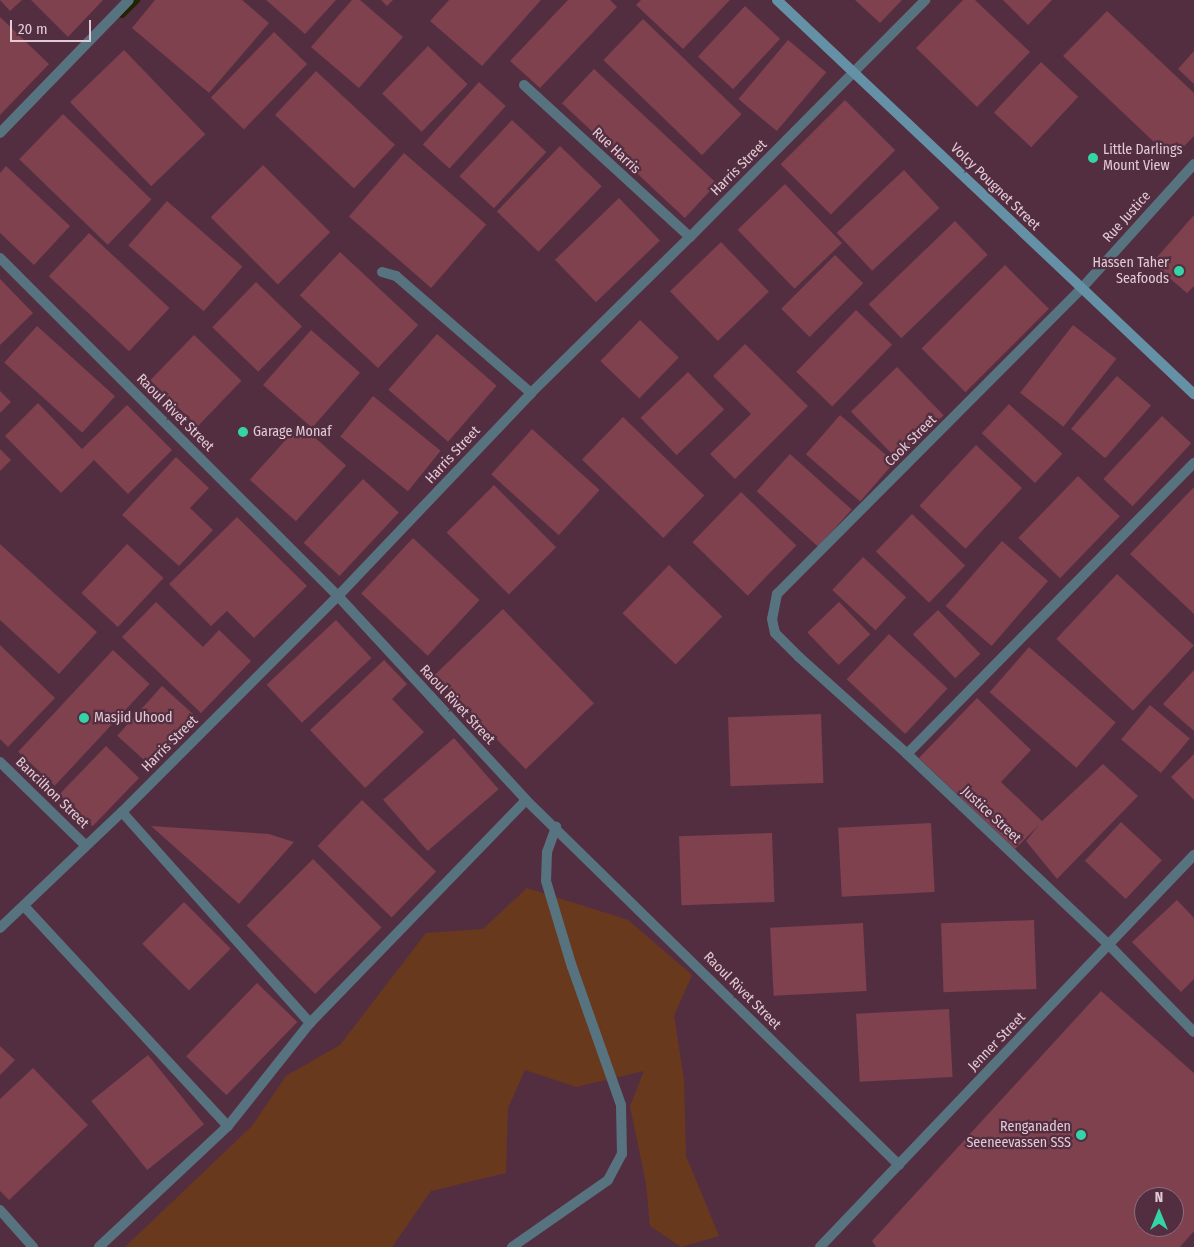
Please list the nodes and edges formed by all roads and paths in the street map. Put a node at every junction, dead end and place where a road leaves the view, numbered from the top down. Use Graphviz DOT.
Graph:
graph roads {
  1 [pos="129,0"];
  2 [pos="777,0"];
  3 [pos="924,0"];
  4 [pos="854,71"];
  5 [pos="524,85"];
  6 [pos="0,132"];
  7 [pos="1194,164"];
  8 [pos="690,237"];
  9 [pos="0,258"];
  10 [pos="382,272"];
  11 [pos="1081,289"];
  12 [pos="531,393"];
  13 [pos="1194,394"];
  14 [pos="1194,463"];
  15 [pos="338,596"];
  16 [pos="772,619"];
  17 [pos="907,754"];
  18 [pos="0,762"];
  19 [pos="526,800"];
  20 [pos="122,812"];
  21 [pos="556,827"];
  22 [pos="85,845"];
  23 [pos="1194,856"];
  24 [pos="24,906"];
  25 [pos="0,928"];
  26 [pos="1108,944"];
  27 [pos="310,1023"];
  28 [pos="1194,1032"];
  29 [pos="228,1126"];
  30 [pos="899,1165"];
  31 [pos="0,1210"];
  32 [pos="33,1247"];
  33 [pos="99,1247"];
  34 [pos="512,1247"];
  35 [pos="820,1247"];
  1 -- 6 [label="street"];
  2 -- 4 [label="main road, Volcy Pougnet Street"];
  3 -- 4 [label="street, Harris Street"];
  4 -- 8 [label="street, Harris Street"];
  4 -- 11 [label="main road, Volcy Pougnet Street"];
  5 -- 8 [label="street, Rue Harris"];
  7 -- 11 [label="street, Rue Justice"];
  8 -- 12 [label="street, Harris Street"];
  9 -- 15 [label="street, Raoul Rivet Street"];
  10 -- 12 [label="street"];
  11 -- 13 [label="main road, Volcy Pougnet Street"];
  11 -- 16 [label="street, Cook Street"];
  12 -- 15 [label="street, Harris Street"];
  14 -- 17 [label="street"];
  15 -- 19 [label="street, Raoul Rivet Street"];
  15 -- 20 [label="street, Harris Street"];
  16 -- 17 [label="street, Justice Street"];
  17 -- 26 [label="street, Justice Street"];
  18 -- 22 [label="street, Bancilhon Street"];
  19 -- 21 [label="street, Raoul Rivet Street"];
  19 -- 27 [label="street"];
  20 -- 22 [label="street, Harris Street"];
  20 -- 27 [label="street"];
  21 -- 30 [label="street, Raoul Rivet Street"];
  21 -- 34 [label="street"];
  22 -- 24 [label="street, Harris Street"];
  23 -- 26 [label="street, Jenner Street"];
  24 -- 25 [label="street, Harris Street"];
  24 -- 29 [label="street"];
  26 -- 28 [label="street, Justice Street"];
  26 -- 30 [label="street, Jenner Street"];
  27 -- 29 [label="street"];
  29 -- 33 [label="street"];
  30 -- 35 [label="street, Jenner Street"];
  31 -- 32 [label="street"];
}
